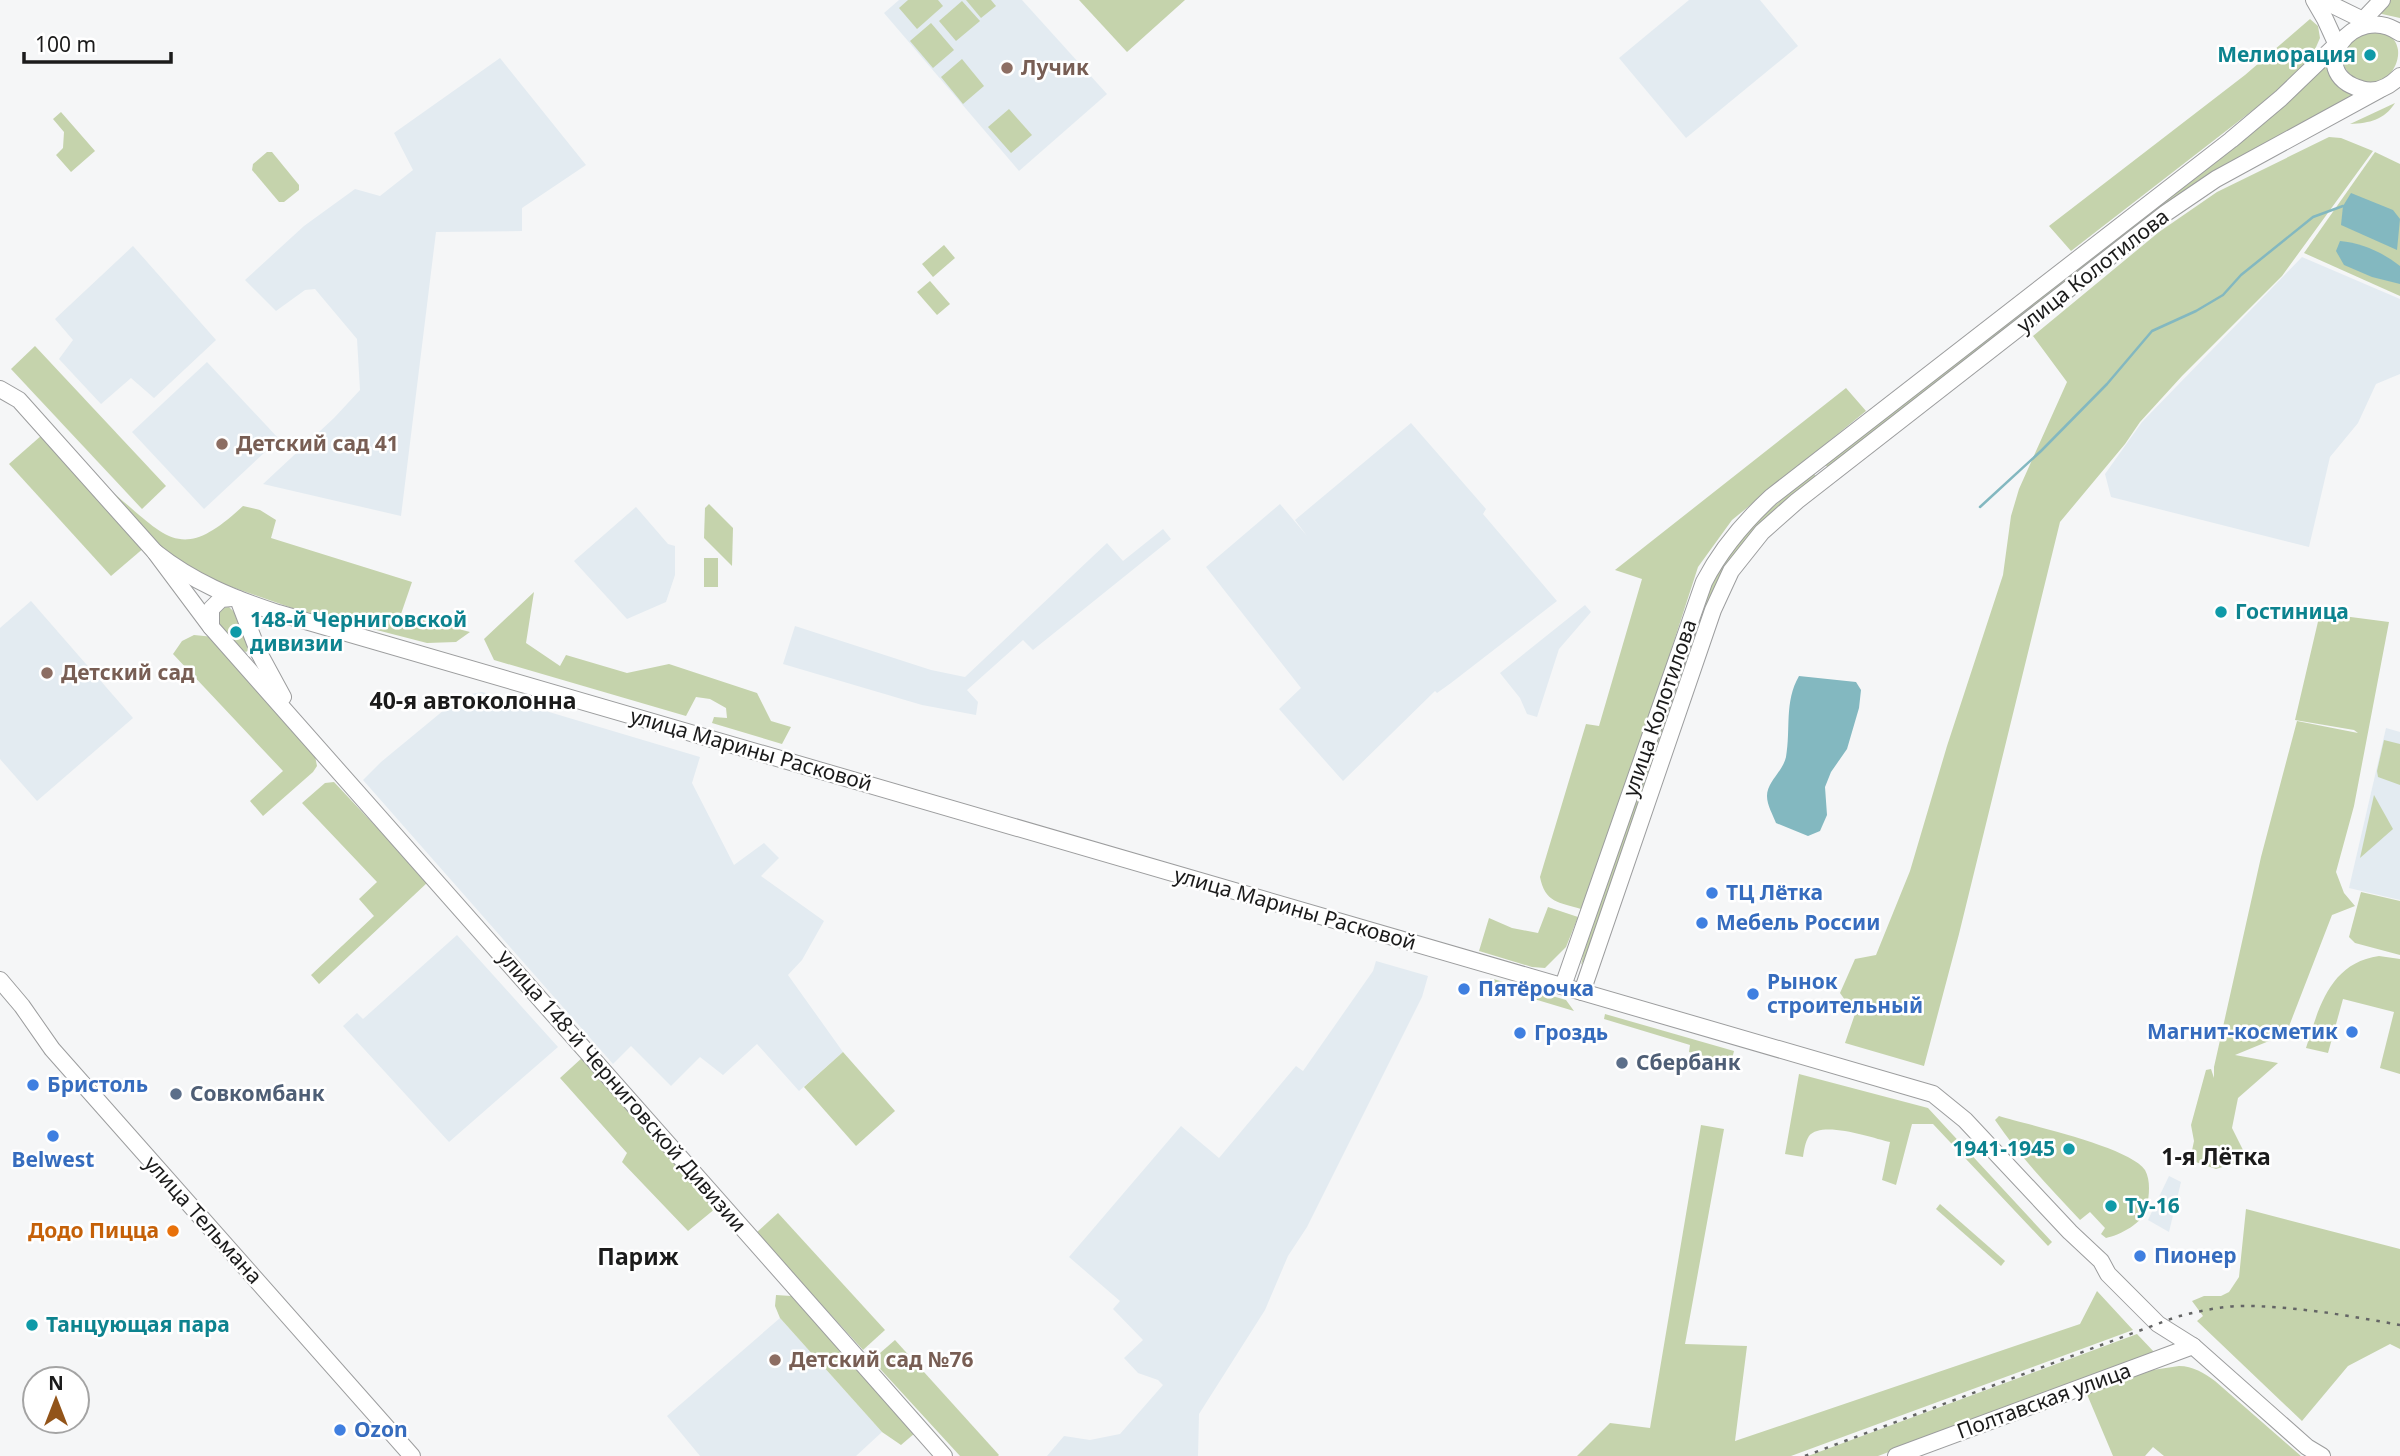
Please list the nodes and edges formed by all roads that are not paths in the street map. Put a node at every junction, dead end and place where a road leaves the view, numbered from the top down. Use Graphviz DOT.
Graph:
graph roads {
  1 [pos="2314,0"];
  2 [pos="2322,0"];
  3 [pos="2382,0"];
  4 [pos="2363,19"];
  5 [pos="2396,27"];
  6 [pos="2336,45"];
  7 [pos="2400,76"];
  8 [pos="2379,90"];
  9 [pos="0,389"];
  10 [pos="1813,464"];
  11 [pos="1825,479"];
  12 [pos="155,552"];
  13 [pos="235,598"];
  14 [pos="278,613"];
  15 [pos="211,627"];
  16 [pos="258,651"];
  17 [pos="300,727"];
  18 [pos="0,980"];
  19 [pos="1563,986"];
  20 [pos="1582,992"];
  21 [pos="2193,1346"];
  22 [pos="412,1456"];
  23 [pos="944,1456"];
  24 [pos="1896,1456"];
  25 [pos="2322,1456"];
  1 -- 6 [label="main road"];
  2 -- 4 [label="main road"];
  3 -- 4 [label="main road, улица Колотилова"];
  4 -- 5 [label="main road"];
  4 -- 6 [label="main road, улица Колотилова"];
  6 -- 8 [label="main road"];
  6 -- 10 [label="main road, улица Колотилова"];
  7 -- 8 [label="main road, улица Колотилова"];
  8 -- 11 [label="main road, улица Колотилова"];
  9 -- 12 [label="main road, улица 148-й Черниговской Дивизии"];
  10 -- 11 [label="main road"];
  10 -- 19 [label="main road, улица Колотилова"];
  11 -- 20 [label="main road, улица Колотилова"];
  12 -- 13 [label="main road, улица Марины Расковой"];
  12 -- 15 [label="main road, улица 148-й Черниговской Дивизии"];
  13 -- 14 [label="main road, улица Марины Расковой"];
  13 -- 15 [label="main road"];
  13 -- 16 [label="main road, улица 148-й Черниговской Дивизии"];
  14 -- 16 [label="main road"];
  14 -- 19 [label="main road, улица Марины Расковой"];
  15 -- 17 [label="main road, улица 148-й Черниговской Дивизии"];
  16 -- 17 [label="main road, улица 148-й Черниговской Дивизии"];
  17 -- 23 [label="main road, улица 148-й Черниговской Дивизии"];
  18 -- 22 [label="main road, улица Тельмана"];
  19 -- 20 [label="main road, улица Марины Расковой"];
  20 -- 21 [label="main road, улица Марины Расковой"];
  21 -- 24 [label="main road, Полтавская улица"];
  21 -- 25 [label="main road, улица Марины Расковой"];
}
